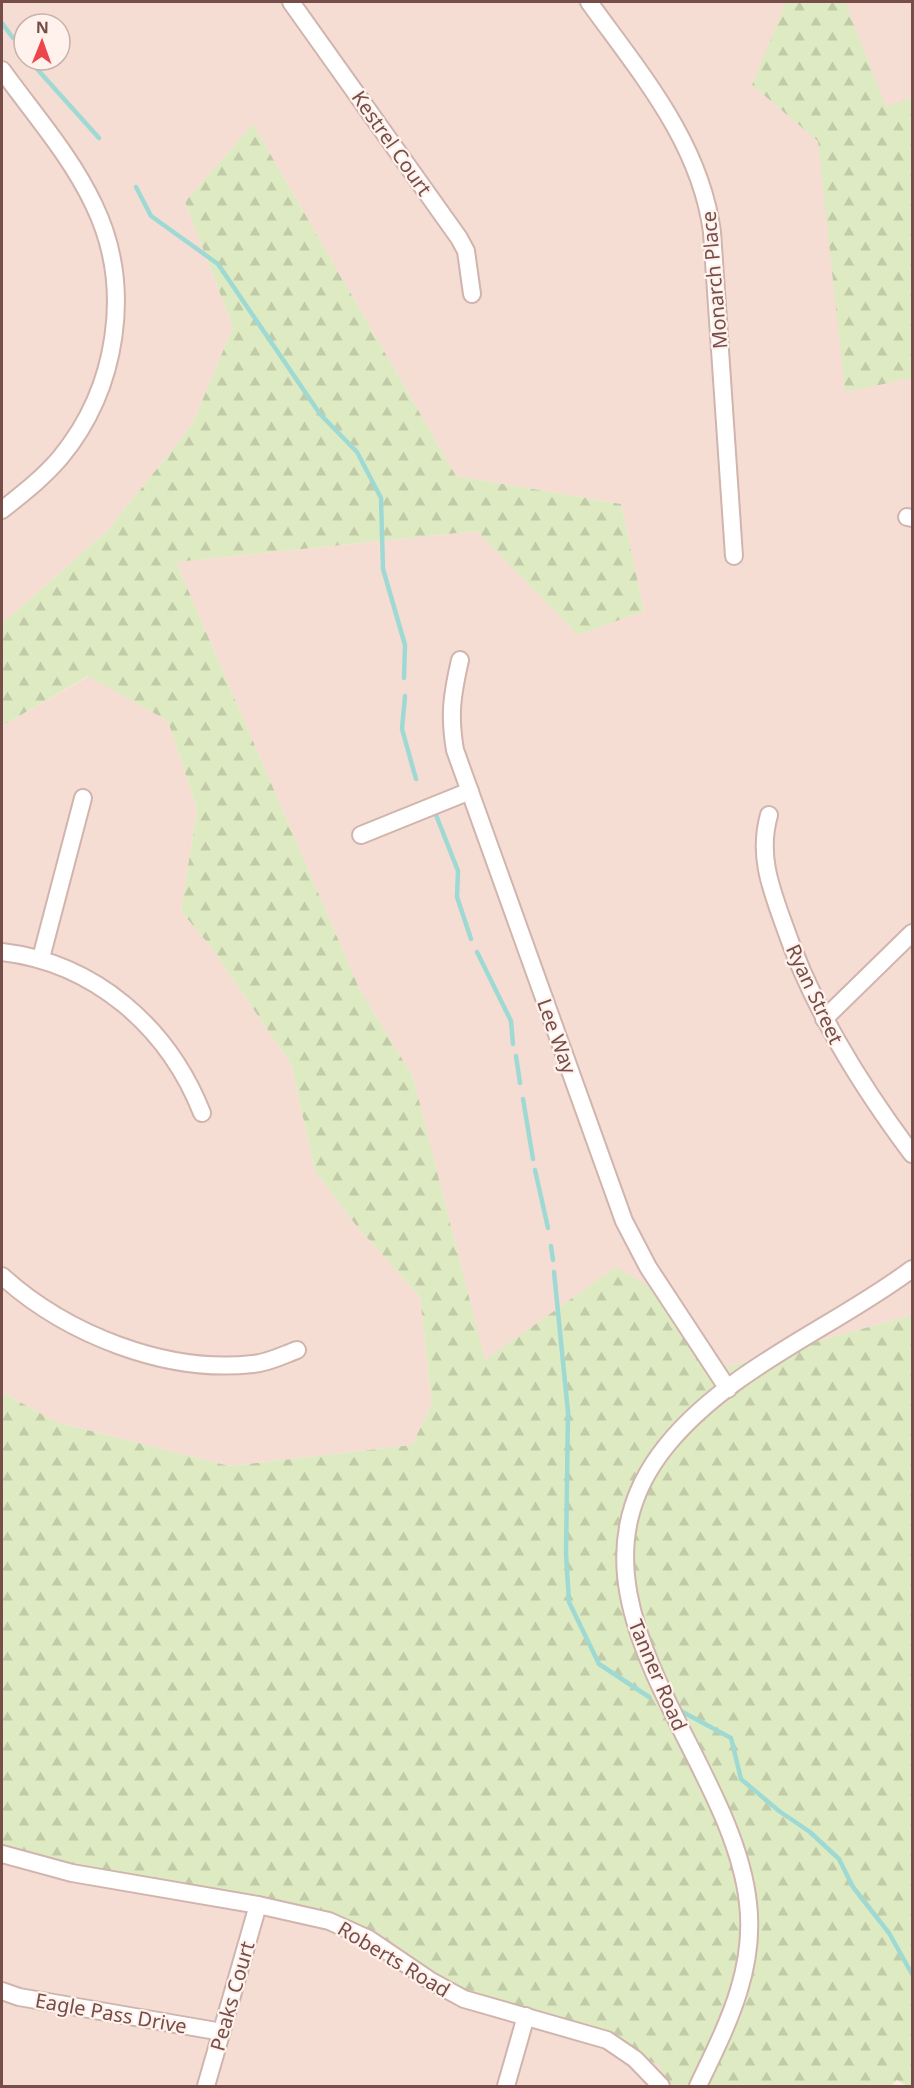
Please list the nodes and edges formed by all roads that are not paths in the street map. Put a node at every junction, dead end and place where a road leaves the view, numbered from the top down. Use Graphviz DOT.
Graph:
graph roads {
  1 [pos="291,2"];
  2 [pos="592,3"];
  3 [pos="2,70"];
  4 [pos="472,294"];
  5 [pos="2,510"];
  6 [pos="734,556"];
  7 [pos="460,660"];
  8 [pos="470,791"];
  9 [pos="83,798"];
  10 [pos="769,815"];
  11 [pos="361,835"];
  12 [pos="912,933"];
  13 [pos="2,952"];
  14 [pos="41,958"];
  15 [pos="824,1019"];
  16 [pos="202,1113"];
  17 [pos="912,1154"];
  18 [pos="912,1269"];
  19 [pos="2,1276"];
  20 [pos="297,1350"];
  21 [pos="728,1389"];
  22 [pos="2,1854"];
  23 [pos="258,1905"];
  24 [pos="2,1991"];
  25 [pos="526,2016"];
  26 [pos="222,2032"];
  27 [pos="206,2086"];
  28 [pos="506,2086"];
  29 [pos="662,2086"];
  30 [pos="698,2086"];
  1 -- 4 [label="street, Kestrel Court"];
  2 -- 6 [label="street, Monarch Place"];
  3 -- 5 [label="street"];
  7 -- 8 [label="street, Lee Way"];
  8 -- 11 [label="street"];
  8 -- 21 [label="street, Lee Way"];
  9 -- 14 [label="street"];
  10 -- 15 [label="street, Ryan Street"];
  12 -- 15 [label="street"];
  13 -- 14 [label="street"];
  14 -- 16 [label="street"];
  15 -- 17 [label="street, Ryan Street"];
  18 -- 21 [label="street, Tanner Road"];
  19 -- 20 [label="street"];
  21 -- 30 [label="street, Tanner Road"];
  22 -- 23 [label="street, Roberts Road"];
  23 -- 25 [label="street, Roberts Road"];
  23 -- 26 [label="street, Peaks Court"];
  24 -- 26 [label="street, Eagle Pass Drive"];
  25 -- 28 [label="street"];
  25 -- 29 [label="street, Roberts Road"];
  26 -- 27 [label="street, Peaks Court"];
}
